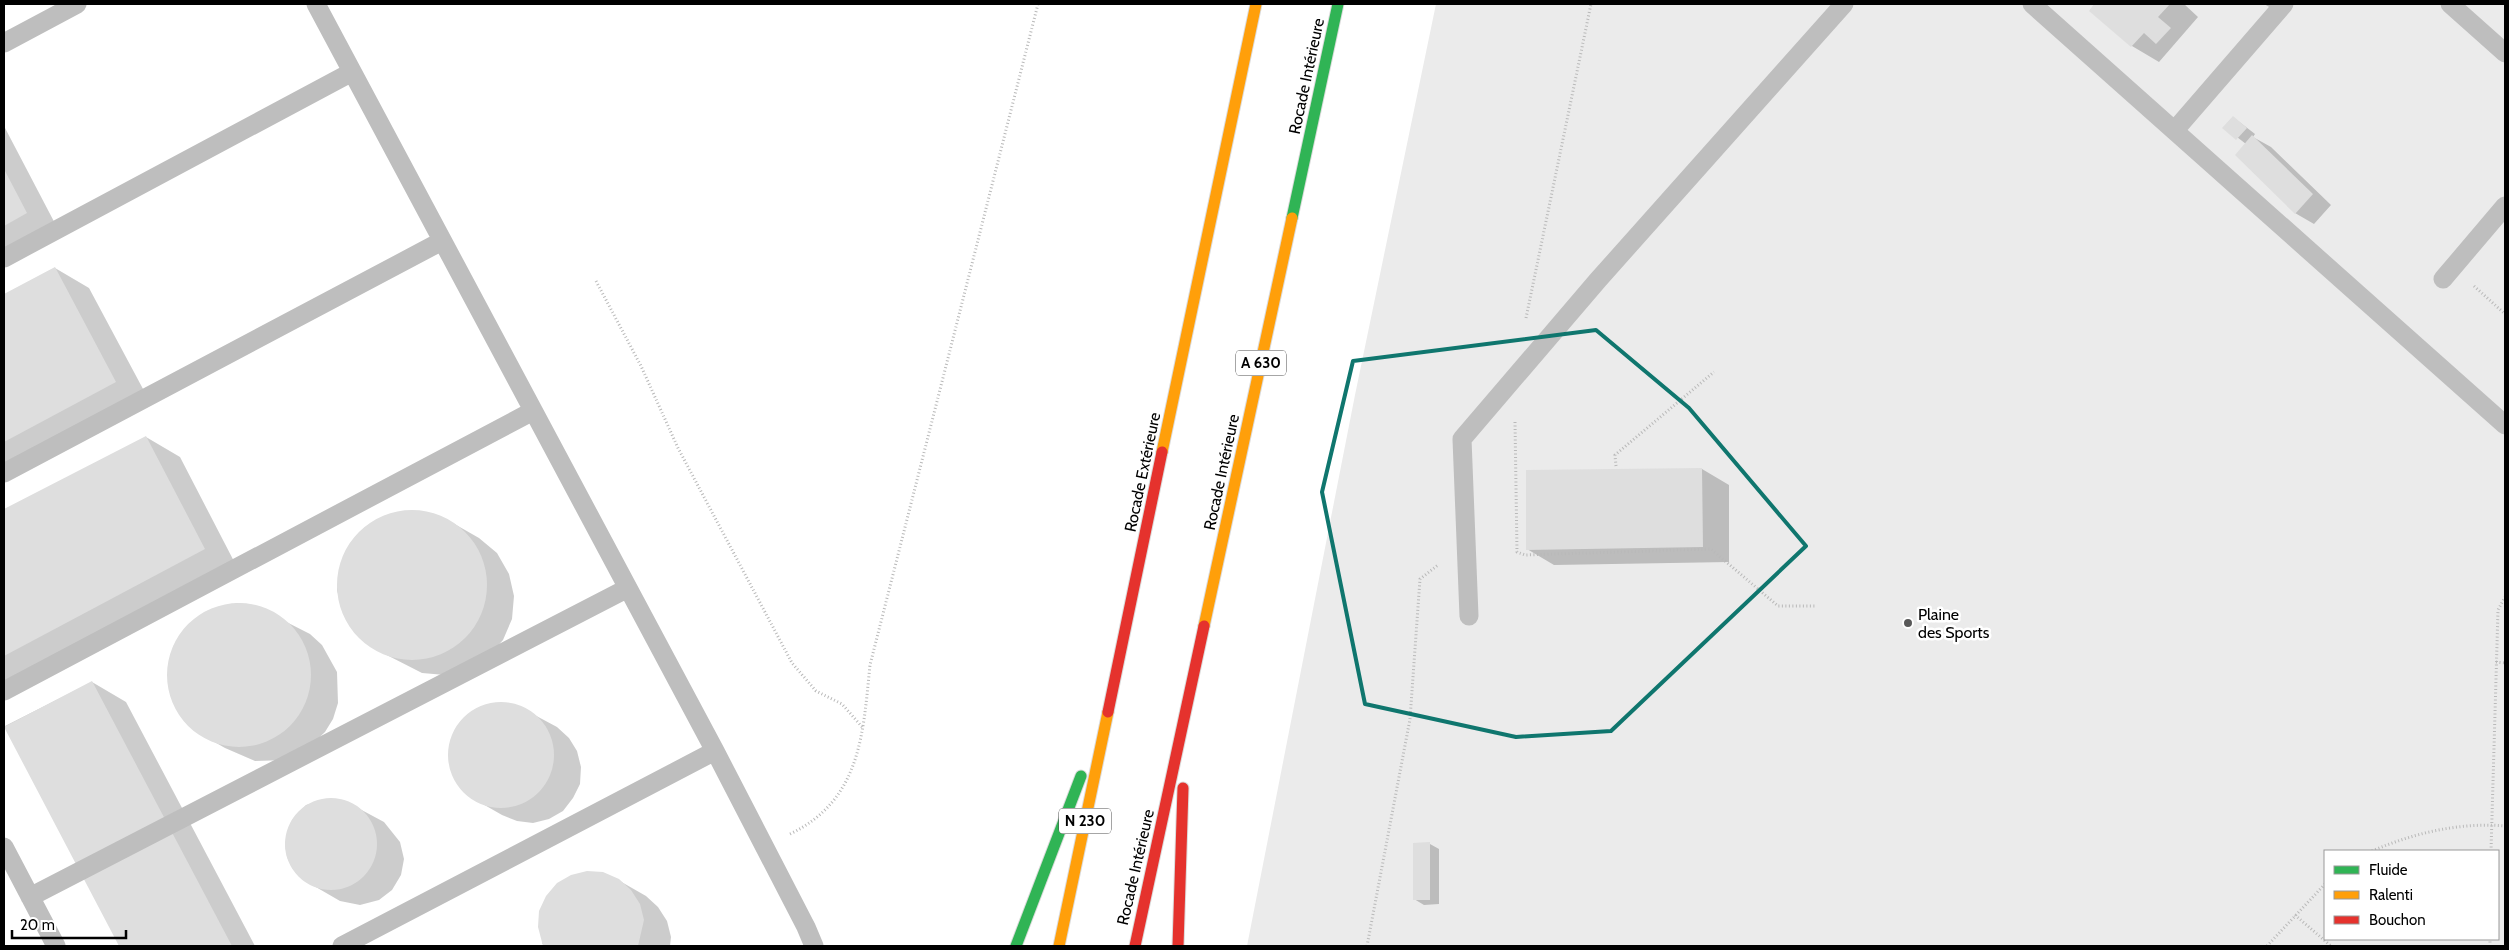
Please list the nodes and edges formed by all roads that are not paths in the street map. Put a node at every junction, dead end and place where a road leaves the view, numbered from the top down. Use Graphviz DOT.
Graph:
graph roads {
  1 [pos="77,4"];
  2 [pos="316,4"];
  3 [pos="1256,4"];
  4 [pos="1338,4"];
  5 [pos="1844,4"];
  6 [pos="2032,4"];
  7 [pos="2284,4"];
  8 [pos="2450,4"];
  9 [pos="4,43"];
  10 [pos="2505,53"];
  11 [pos="352,72"];
  12 [pos="2175,130"];
  13 [pos="2505,206"];
  14 [pos="442,241"];
  15 [pos="4,258"];
  16 [pos="2448,273"];
  17 [pos="533,411"];
  18 [pos="2505,425"];
  19 [pos="4,473"];
  20 [pos="628,588"];
  21 [pos="1469,616"];
  22 [pos="4,691"];
  23 [pos="1112,695"];
  24 [pos="1185,722"];
  25 [pos="715,751"];
  26 [pos="4,847"];
  27 [pos="30,897"];
  28 [pos="56,946"];
  29 [pos="342,946"];
  30 [pos="814,946"];
  31 [pos="1016,946"];
  32 [pos="1059,946"];
  33 [pos="1135,946"];
  34 [pos="1178,946"];
  1 -- 9 [label="lane"];
  2 -- 11 [label="lane"];
  3 -- 23 [label="highway, Rocade Extérieure"];
  4 -- 24 [label="highway, Rocade Intérieure / A 630"];
  5 -- 21 [label="lane"];
  6 -- 12 [label="lane"];
  7 -- 12 [label="lane"];
  8 -- 10 [label="lane"];
  11 -- 14 [label="lane"];
  11 -- 15 [label="lane"];
  12 -- 18 [label="lane"];
  13 -- 16 [label="lane"];
  14 -- 17 [label="lane"];
  14 -- 19 [label="lane"];
  17 -- 20 [label="lane"];
  17 -- 22 [label="lane"];
  20 -- 25 [label="lane"];
  20 -- 27 [label="lane"];
  23 -- 31 [label="highway"];
  23 -- 32 [label="highway, Rocade Extérieure / N 230"];
  24 -- 33 [label="highway, Rocade Intérieure"];
  24 -- 34 [label="highway"];
  25 -- 29 [label="lane"];
  25 -- 30 [label="lane"];
  26 -- 27 [label="lane"];
  27 -- 28 [label="lane"];
}
